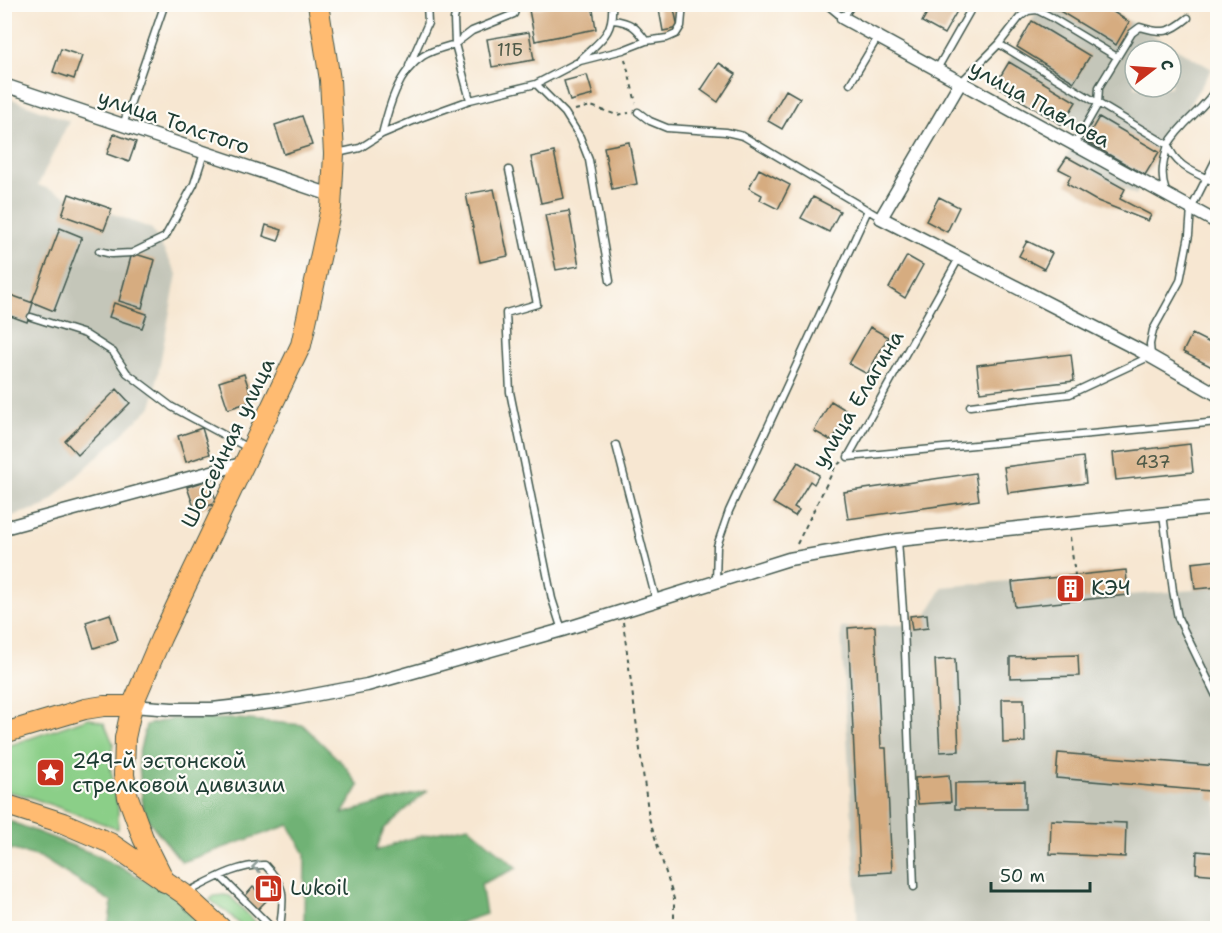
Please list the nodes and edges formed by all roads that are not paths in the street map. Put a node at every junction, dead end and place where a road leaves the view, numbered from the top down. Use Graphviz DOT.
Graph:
graph roads {
  1 [pos="318,4"];
  2 [pos="427,4"];
  3 [pos="458,4"];
  4 [pos="517,4"];
  5 [pos="612,4"];
  6 [pos="682,4"];
  7 [pos="826,4"];
  8 [pos="852,4"];
  9 [pos="974,4"];
  10 [pos="1030,4"];
  11 [pos="163,9"];
  12 [pos="1023,15"];
  13 [pos="843,18"];
  14 [pos="1188,18"];
  15 [pos="614,20"];
  16 [pos="878,37"];
  17 [pos="646,41"];
  18 [pos="455,44"];
  19 [pos="999,44"];
  20 [pos="1117,57"];
  21 [pos="580,61"];
  22 [pos="409,67"];
  23 [pos="937,69"];
  24 [pos="960,83"];
  25 [pos="536,84"];
  26 [pos="850,84"];
  27 [pos="4,85"];
  28 [pos="1218,86"];
  29 [pos="470,100"];
  30 [pos="1098,104"];
  31 [pos="638,112"];
  32 [pos="123,125"];
  33 [pos="382,134"];
  34 [pos="1074,145"];
  35 [pos="1168,145"];
  36 [pos="204,153"];
  37 [pos="334,154"];
  38 [pos="1218,154"];
  39 [pos="509,170"];
  40 [pos="1206,178"];
  41 [pos="1218,184"];
  42 [pos="331,195"];
  43 [pos="1167,196"];
  44 [pos="1191,209"];
  45 [pos="868,210"];
  46 [pos="881,218"];
  47 [pos="1218,223"];
  48 [pos="99,251"];
  49 [pos="959,257"];
  50 [pos="610,281"];
  51 [pos="31,317"];
  52 [pos="1151,356"];
  53 [pos="1218,395"];
  54 [pos="970,406"];
  55 [pos="1218,422"];
  56 [pos="616,445"];
  57 [pos="248,456"];
  58 [pos="1218,508"];
  59 [pos="1162,514"];
  60 [pos="4,528"];
  61 [pos="898,540"];
  62 [pos="716,581"];
  63 [pos="656,600"];
  64 [pos="562,630"];
  65 [pos="1218,700"];
  66 [pos="132,706"];
  67 [pos="4,733"];
  68 [pos="4,804"];
  69 [pos="220,876"];
  70 [pos="165,882"];
  71 [pos="914,887"];
  72 [pos="184,894"];
  73 [pos="221,928"];
  74 [pos="272,928"];
  75 [pos="280,928"];
  1 -- 37 [label="main road, Шоссейная улица"];
  2 -- 22 [label="lane"];
  3 -- 18 [label="lane"];
  4 -- 18 [label="lane"];
  5 -- 15 [label="lane"];
  6 -- 17 [label="lane"];
  7 -- 13 [label="lane"];
  8 -- 13 [label="lane"];
  9 -- 23 [label="lane"];
  10 -- 12 [label="lane"];
  11 -- 32 [label="lane"];
  12 -- 19 [label="lane"];
  12 -- 20 [label="lane"];
  13 -- 16 [label="street, улица Павлова"];
  14 -- 20 [label="lane"];
  15 -- 17 [label="lane"];
  15 -- 21 [label="lane"];
  16 -- 23 [label="street, улица Павлова"];
  16 -- 26 [label="lane"];
  17 -- 21 [label="lane"];
  18 -- 22 [label="lane"];
  18 -- 29 [label="lane"];
  19 -- 24 [label="lane"];
  19 -- 30 [label="lane"];
  20 -- 30 [label="lane"];
  21 -- 25 [label="lane"];
  22 -- 33 [label="lane"];
  23 -- 24 [label="street, улица Павлова"];
  24 -- 34 [label="street, улица Павлова"];
  24 -- 46 [label="street"];
  25 -- 29 [label="lane"];
  25 -- 50 [label="lane"];
  27 -- 32 [label="street, улица Толстого"];
  28 -- 35 [label="lane"];
  29 -- 33 [label="lane"];
  30 -- 34 [label="lane"];
  30 -- 35 [label="lane"];
  31 -- 45 [label="lane"];
  32 -- 36 [label="street, улица Толстого"];
  33 -- 37 [label="lane"];
  34 -- 43 [label="street, улица Павлова"];
  35 -- 40 [label="lane"];
  35 -- 43 [label="lane"];
  36 -- 42 [label="street, улица Толстого"];
  36 -- 48 [label="lane"];
  37 -- 42 [label="main road, Шоссейная улица"];
  38 -- 40 [label="lane"];
  39 -- 64 [label="lane"];
  40 -- 41 [label="lane"];
  40 -- 44 [label="lane"];
  42 -- 57 [label="main road, Шоссейная улица"];
  43 -- 44 [label="street, улица Павлова"];
  44 -- 47 [label="street, улица Павлова"];
  44 -- 52 [label="lane"];
  45 -- 46 [label="lane"];
  45 -- 62 [label="lane"];
  46 -- 49 [label="street"];
  49 -- 52 [label="street"];
  49 -- 55 [label="lane, улица Елагина"];
  51 -- 57 [label="lane"];
  52 -- 53 [label="street"];
  52 -- 54 [label="lane"];
  56 -- 63 [label="lane"];
  57 -- 60 [label="street"];
  57 -- 66 [label="main road, Шоссейная улица"];
  58 -- 59 [label="street"];
  59 -- 61 [label="street"];
  59 -- 65 [label="lane"];
  61 -- 62 [label="street"];
  61 -- 71 [label="lane"];
  62 -- 63 [label="street"];
  63 -- 64 [label="street"];
  64 -- 66 [label="street"];
  66 -- 67 [label="main road"];
  66 -- 70 [label="main road, Шоссейная улица"];
  68 -- 70 [label="main road"];
  69 -- 72 [label="lane"];
  69 -- 74 [label="lane"];
  75 -- 69 [label="lane, one-way"];
  70 -- 72 [label="main road"];
  72 -- 73 [label="main road"];
}
